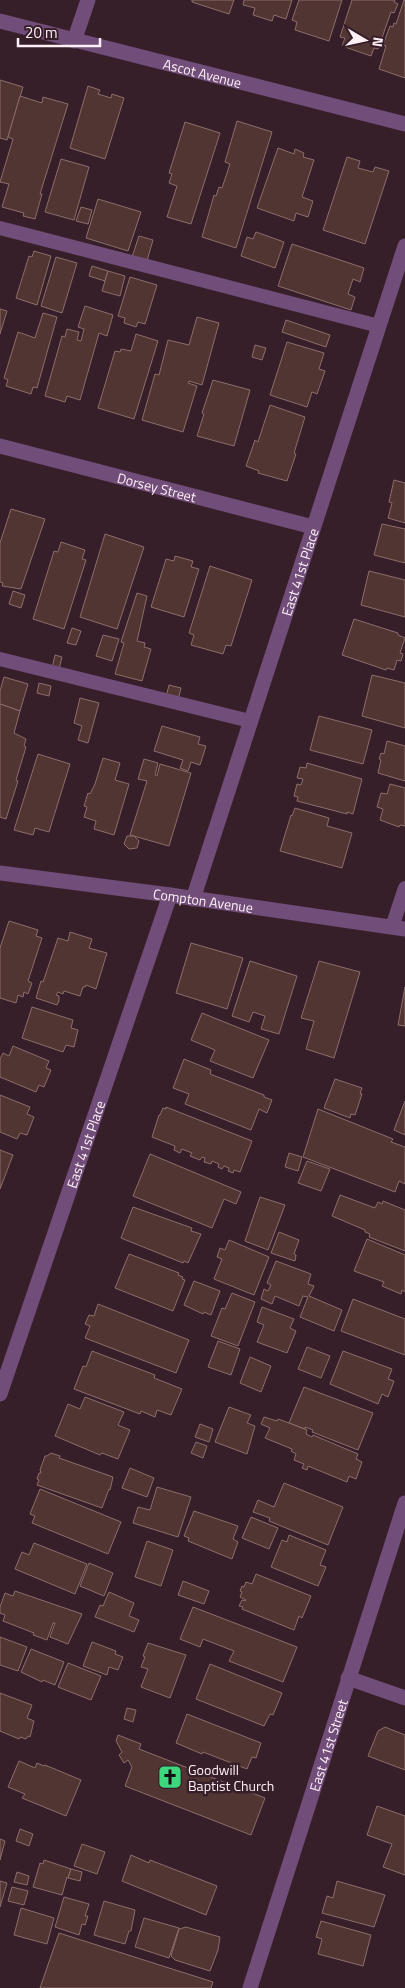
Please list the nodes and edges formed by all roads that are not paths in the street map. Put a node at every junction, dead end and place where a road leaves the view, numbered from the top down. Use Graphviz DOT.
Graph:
graph roads {
  1 [pos="88,0"];
  2 [pos="0,21"];
  3 [pos="74,41"];
  4 [pos="405,124"];
  5 [pos="0,228"];
  6 [pos="405,246"];
  7 [pos="379,326"];
  8 [pos="0,446"];
  9 [pos="314,527"];
  10 [pos="0,659"];
  11 [pos="250,721"];
  12 [pos="0,874"];
  13 [pos="405,888"];
  14 [pos="170,895"];
  15 [pos="193,899"];
  16 [pos="398,928"];
  17 [pos="0,1394"];
  18 [pos="405,1503"];
  19 [pos="348,1678"];
  20 [pos="405,1698"];
  21 [pos="250,1988"];
  1 -- 3 [label="street"];
  2 -- 3 [label="street, Ascot Avenue"];
  3 -- 4 [label="street, Ascot Avenue"];
  5 -- 7 [label="lane"];
  6 -- 7 [label="street, East 41st Place"];
  7 -- 9 [label="street, East 41st Place"];
  8 -- 9 [label="street, Dorsey Street"];
  9 -- 11 [label="street, East 41st Place"];
  10 -- 11 [label="lane"];
  11 -- 15 [label="street, East 41st Place"];
  12 -- 14 [label="street, Compton Avenue"];
  13 -- 16 [label="lane"];
  14 -- 15 [label="street, Compton Avenue"];
  14 -- 17 [label="street, East 41st Place"];
  15 -- 16 [label="street, Compton Avenue"];
  18 -- 19 [label="street, East 41st Street"];
  19 -- 20 [label="street"];
  19 -- 21 [label="street, East 41st Street"];
}
